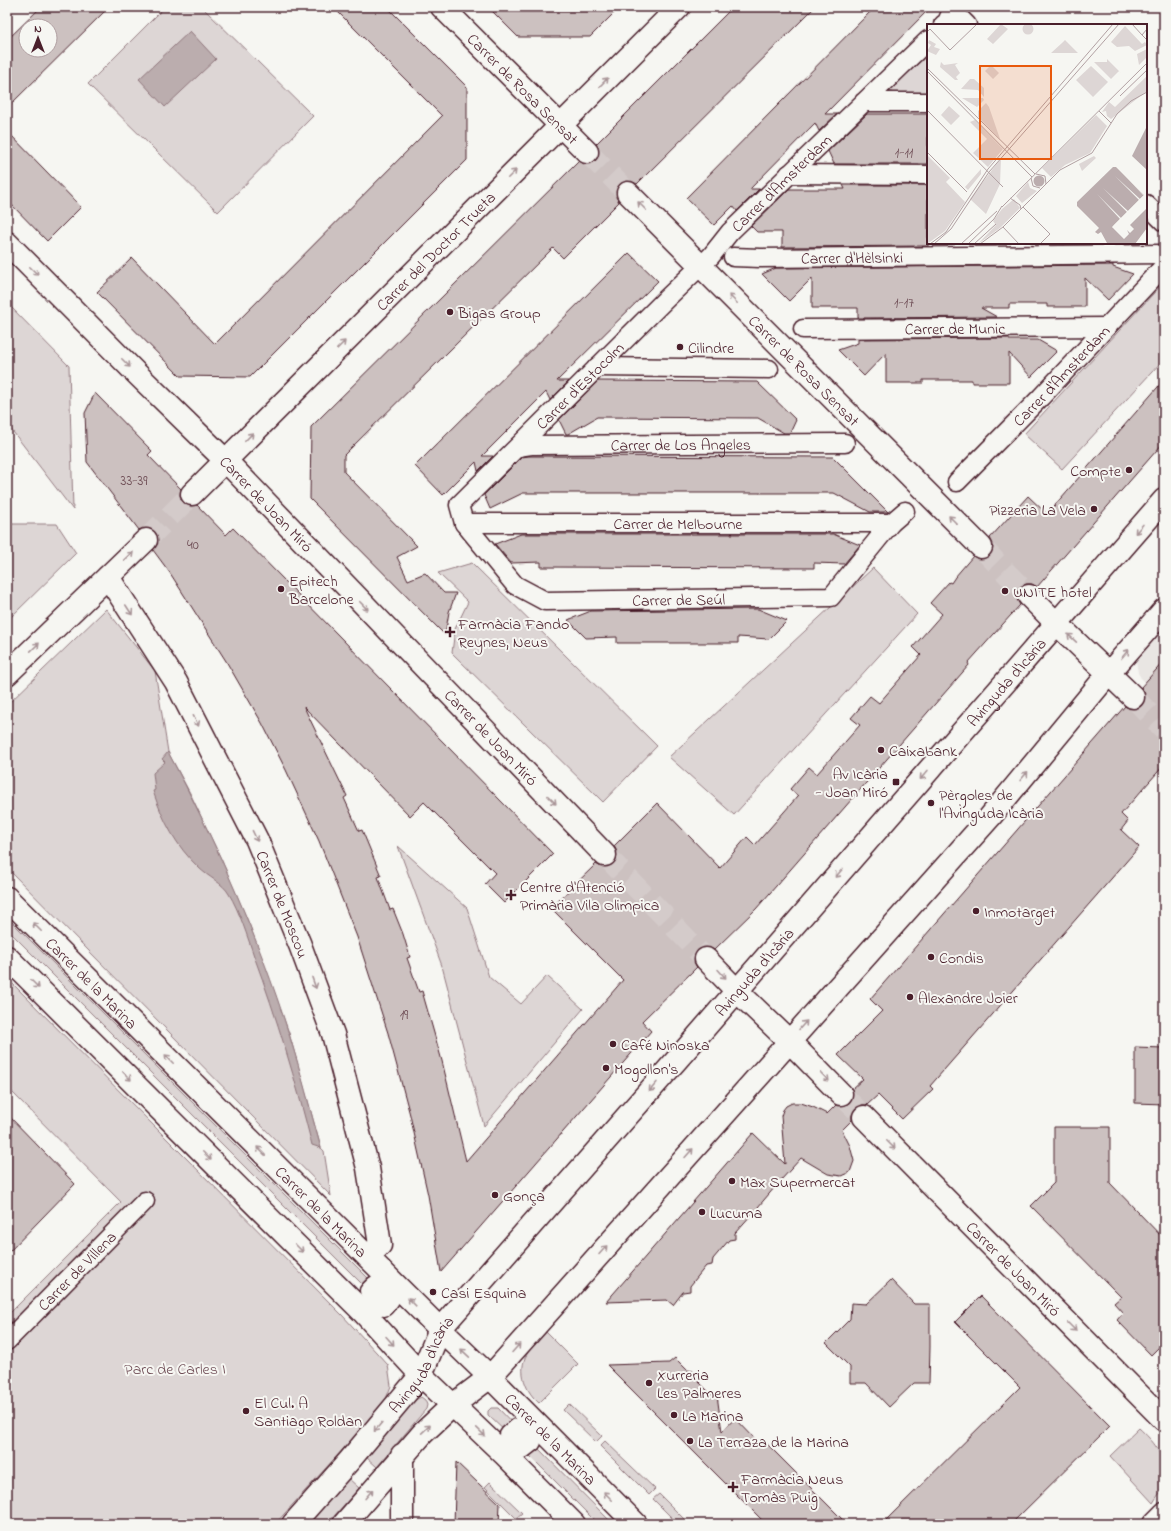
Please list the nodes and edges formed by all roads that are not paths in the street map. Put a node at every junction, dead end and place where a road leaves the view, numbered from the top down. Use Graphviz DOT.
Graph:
graph roads {
  1 [pos="442,7"];
  2 [pos="678,7"];
  3 [pos="927,41"];
  4 [pos="864,102"];
  5 [pos="927,102"];
  6 [pos="560,126"];
  7 [pos="588,152"];
  8 [pos="789,174"];
  9 [pos="927,175"];
  10 [pos="628,193"];
  11 [pos="1147,205"];
  12 [pos="1164,222"];
  13 [pos="7,243"];
  14 [pos="1164,254"];
  15 [pos="733,257"];
  16 [pos="701,266"];
  17 [pos="1164,266"];
  18 [pos="1107,326"];
  19 [pos="803,328"];
  20 [pos="597,367"];
  21 [pos="769,369"];
  22 [pos="845,442"];
  23 [pos="518,447"];
  24 [pos="226,461"];
  25 [pos="956,482"];
  26 [pos="192,494"];
  27 [pos="1164,500"];
  28 [pos="905,510"];
  29 [pos="464,523"];
  30 [pos="891,523"];
  31 [pos="146,540"];
  32 [pos="981,547"];
  33 [pos="108,577"];
  34 [pos="1029,596"];
  35 [pos="1164,610"];
  36 [pos="1056,622"];
  37 [pos="1109,673"];
  38 [pos="7,674"];
  39 [pos="1133,697"];
  40 [pos="605,855"];
  41 [pos="7,898"];
  42 [pos="7,957"];
  43 [pos="706,959"];
  44 [pos="737,991"];
  45 [pos="789,1041"];
  46 [pos="841,1094"];
  47 [pos="864,1117"];
  48 [pos="145,1201"];
  49 [pos="368,1257"];
  50 [pos="440,1329"];
  51 [pos="7,1341"];
  52 [pos="421,1375"];
  53 [pos="490,1377"];
  54 [pos="453,1405"];
  55 [pos="1164,1420"];
  56 [pos="402,1455"];
  57 [pos="1164,1514"];
  58 [pos="293,1524"];
  59 [pos="344,1524"];
  60 [pos="402,1524"];
  61 [pos="574,1524"];
  62 [pos="636,1524"];
  63 [pos="1154,1524"];
  1 -- 6 [label="street, Carrer de Rosa Sensat"];
  6 -- 2 [label="street, Carrer del Doctor Trueta, one-way"];
  3 -- 4 [label="street, Carrer d'Amsterdam"];
  4 -- 5 [label="street"];
  4 -- 8 [label="street, Carrer d'Amsterdam"];
  6 -- 7 [label="street, Carrer de Rosa Sensat"];
  24 -- 6 [label="street, Carrer del Doctor Trueta, one-way"];
  8 -- 9 [label="street"];
  8 -- 16 [label="street, Carrer d'Amsterdam"];
  16 -- 10 [label="street, Carrer de Rosa Sensat, one-way"];
  11 -- 12 [label="street"];
  13 -- 24 [label="street, Carrer de Joan Miró, one-way"];
  14 -- 15 [label="street, Carrer d'Hèlsinki"];
  16 -- 20 [label="street, Carrer d'Estocolm"];
  32 -- 16 [label="street, Carrer de Rosa Sensat, one-way"];
  17 -- 18 [label="street, Carrer d'Amsterdam"];
  18 -- 19 [label="street, Carrer de Munic"];
  18 -- 25 [label="street, Carrer d'Amsterdam"];
  20 -- 21 [label="street"];
  20 -- 23 [label="street, Carrer d'Estocolm"];
  22 -- 23 [label="street, Carrer de Los Angeles"];
  23 -- 29 [label="street, Carrer d'Estocolm"];
  24 -- 26 [label="street, Carrer del Doctor Trueta"];
  24 -- 40 [label="street, Carrer de Joan Miró, one-way"];
  27 -- 36 [label="street, Avinguda d'Icària, one-way"];
  28 -- 30 [label="street"];
  29 -- 30 [label="street, Carrer de Melbourne"];
  29 -- 30 [label="street, Carrer de Seúl"];
  33 -- 31 [label="street, one-way"];
  38 -- 33 [label="street, one-way"];
  33 -- 49 [label="street, Carrer de Moscou, one-way"];
  34 -- 36 [label="street"];
  37 -- 35 [label="street, one-way"];
  37 -- 36 [label="street, one-way"];
  36 -- 44 [label="street, Avinguda d'Icària, one-way"];
  37 -- 39 [label="street"];
  45 -- 37 [label="street, one-way"];
  49 -- 41 [label="street, Carrer de la Marina, one-way"];
  42 -- 52 [label="street, one-way"];
  43 -- 44 [label="street, one-way"];
  44 -- 45 [label="street"];
  44 -- 50 [label="street, Avinguda d'Icària, one-way"];
  45 -- 46 [label="street, one-way"];
  53 -- 45 [label="street, one-way"];
  47 -- 55 [label="street, Carrer de Joan Miró, one-way"];
  48 -- 51 [label="street, Carrer de Villena"];
  50 -- 49 [label="street, Carrer de la Marina, one-way"];
  50 -- 52 [label="street, Avinguda d'Icària"];
  53 -- 50 [label="street, Carrer de la Marina, one-way"];
  52 -- 54 [label="street"];
  52 -- 58 [label="street, Avinguda d'Icària, one-way"];
  53 -- 54 [label="street"];
  62 -- 53 [label="street, Carrer de la Marina, one-way"];
  56 -- 54 [label="street, one-way"];
  54 -- 61 [label="street, one-way"];
  59 -- 56 [label="street, one-way"];
  56 -- 60 [label="street"];
  57 -- 63 [label="street"];
}
